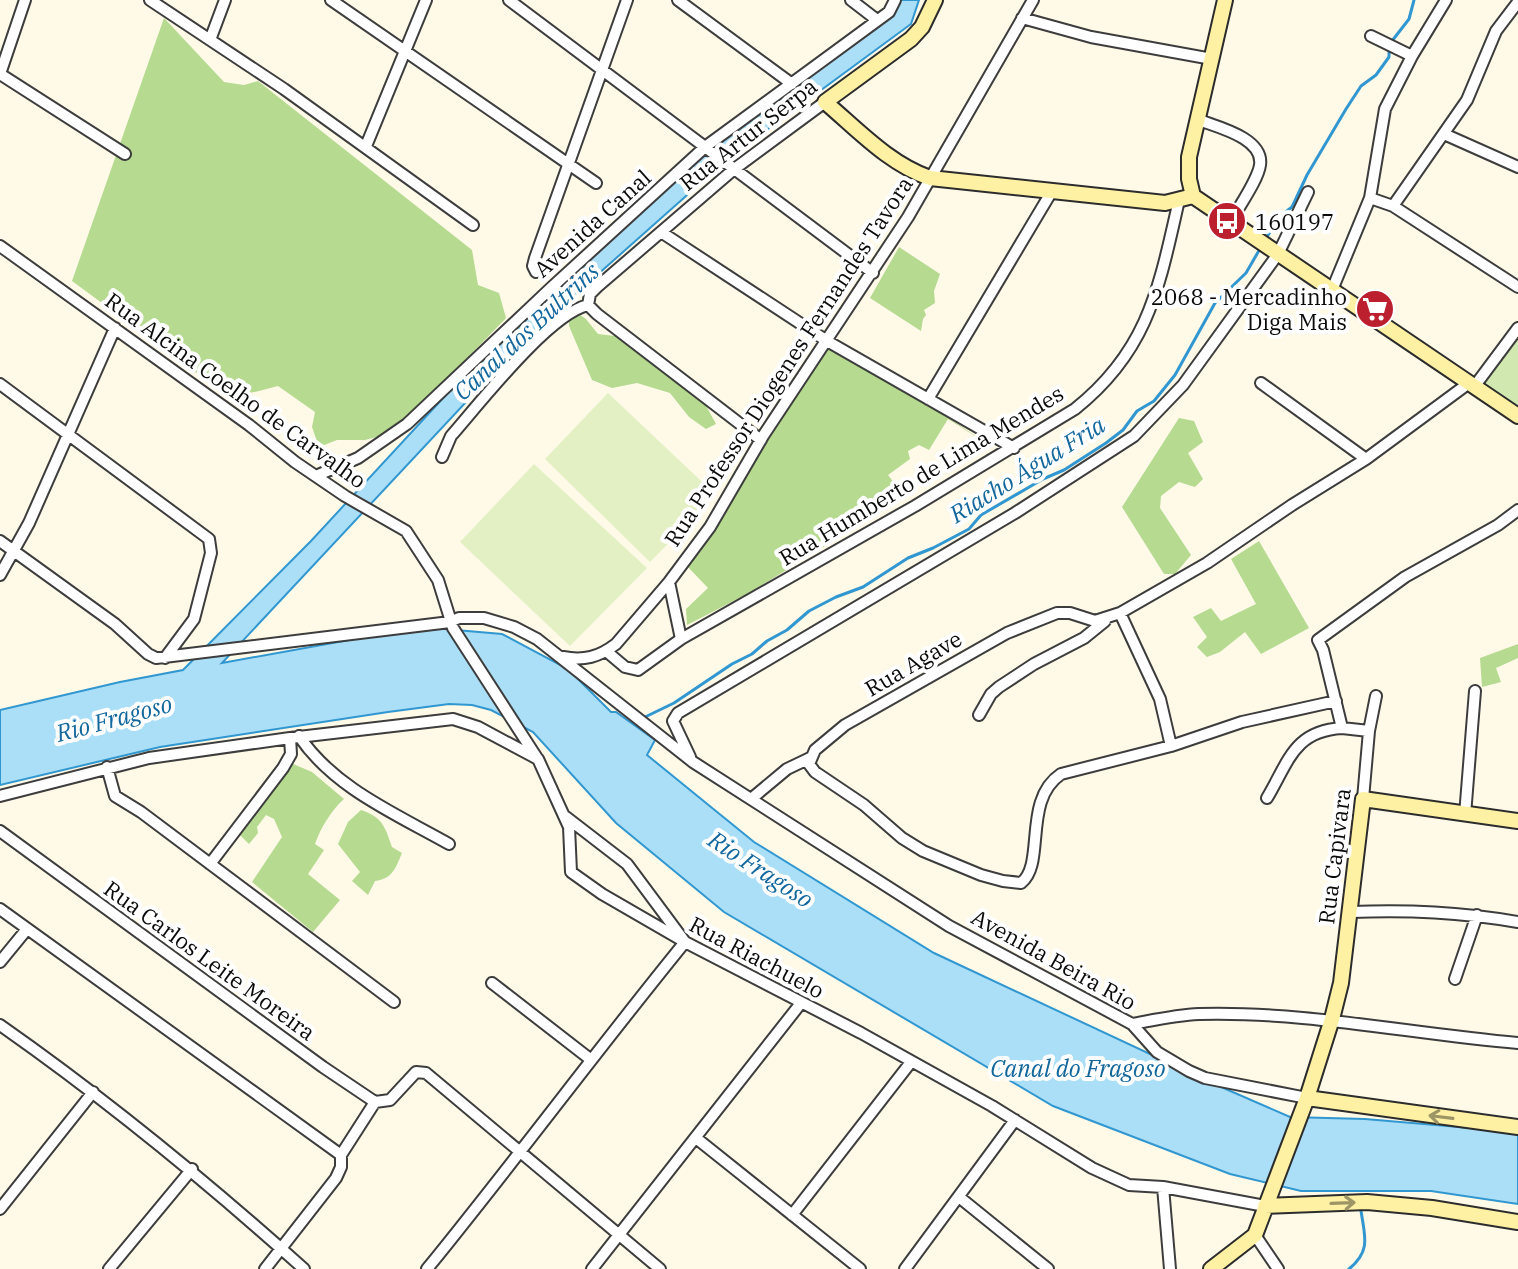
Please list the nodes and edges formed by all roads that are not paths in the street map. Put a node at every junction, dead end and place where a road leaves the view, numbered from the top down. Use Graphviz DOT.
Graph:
graph roads {
  1 [pos="25,0"];
  2 [pos="150,0"];
  3 [pos="225,0"];
  4 [pos="331,0"];
  5 [pos="426,0"];
  6 [pos="509,0"];
  7 [pos="627,0"];
  8 [pos="678,0"];
  9 [pos="851,0"];
  10 [pos="895,0"];
  11 [pos="935,0"];
  12 [pos="1033,0"];
  13 [pos="1225,0"];
  14 [pos="1446,0"];
  15 [pos="1518,2"];
  16 [pos="1022,18"];
  17 [pos="877,20"];
  18 [pos="1371,36"];
  19 [pos="210,40"];
  20 [pos="406,53"];
  21 [pos="1412,56"];
  22 [pos="1212,59"];
  23 [pos="601,70"];
  24 [pos="0,74"];
  25 [pos="792,84"];
  26 [pos="825,102"];
  27 [pos="1199,120"];
  28 [pos="1444,134"];
  29 [pos="366,146"];
  30 [pos="706,148"];
  31 [pos="125,154"];
  32 [pos="568,164"];
  33 [pos="729,167"];
  34 [pos="1518,167"];
  35 [pos="930,178"];
  36 [pos="596,183"];
  37 [pos="1052,191"];
  38 [pos="1308,192"];
  39 [pos="1186,198"];
  40 [pos="1370,198"];
  41 [pos="1393,206"];
  42 [pos="1232,220"];
  43 [pos="473,225"];
  44 [pos="661,232"];
  45 [pos="0,246"];
  46 [pos="1277,253"];
  47 [pos="536,272"];
  48 [pos="873,273"];
  49 [pos="1518,287"];
  50 [pos="1332,290"];
  51 [pos="588,305"];
  52 [pos="115,328"];
  53 [pos="1518,328"];
  54 [pos="827,341"];
  55 [pos="1261,383"];
  56 [pos="0,384"];
  57 [pos="1472,385"];
  58 [pos="928,399"];
  59 [pos="1518,416"];
  60 [pos="68,433"];
  61 [pos="761,440"];
  62 [pos="1014,448"];
  63 [pos="442,457"];
  64 [pos="1366,459"];
  65 [pos="318,475"];
  66 [pos="1518,510"];
  67 [pos="0,541"];
  68 [pos="15,552"];
  69 [pos="0,575"];
  70 [pos="669,582"];
  71 [pos="1115,615"];
  72 [pos="452,625"];
  73 [pos="681,639"];
  74 [pos="606,651"];
  75 [pos="561,656"];
  76 [pos="165,658"];
  77 [pos="1475,691"];
  78 [pos="1376,696"];
  79 [pos="1336,701"];
  80 [pos="979,715"];
  81 [pos="1342,728"];
  82 [pos="1369,731"];
  83 [pos="294,737"];
  84 [pos="1171,746"];
  85 [pos="810,758"];
  86 [pos="538,759"];
  87 [pos="693,762"];
  88 [pos="107,767"];
  89 [pos="0,796"];
  90 [pos="1267,798"];
  91 [pos="751,799"];
  92 [pos="1363,799"];
  93 [pos="1465,815"];
  94 [pos="565,816"];
  95 [pos="1518,821"];
  96 [pos="0,831"];
  97 [pos="449,844"];
  98 [pos="210,864"];
  99 [pos="0,909"];
  100 [pos="1351,912"];
  101 [pos="1477,915"];
  102 [pos="1518,922"];
  103 [pos="27,929"];
  104 [pos="685,942"];
  105 [pos="0,962"];
  106 [pos="1455,979"];
  107 [pos="492,983"];
  108 [pos="394,1002"];
  109 [pos="801,1003"];
  110 [pos="1332,1019"];
  111 [pos="1132,1024"];
  112 [pos="0,1025"];
  113 [pos="1518,1043"];
  114 [pos="590,1059"];
  115 [pos="911,1062"];
  116 [pos="93,1092"];
  117 [pos="375,1102"];
  118 [pos="1304,1105"];
  119 [pos="1015,1120"];
  120 [pos="1518,1127"];
  121 [pos="696,1138"];
  122 [pos="521,1154"];
  123 [pos="341,1155"];
  124 [pos="192,1169"];
  125 [pos="1163,1187"];
  126 [pos="0,1188"];
  127 [pos="10,1196"];
  128 [pos="959,1197"];
  129 [pos="1267,1202"];
  130 [pos="0,1209"];
  131 [pos="792,1215"];
  132 [pos="1518,1222"];
  133 [pos="620,1235"];
  134 [pos="1255,1235"];
  135 [pos="281,1249"];
  136 [pos="109,1269"];
  137 [pos="265,1269"];
  138 [pos="304,1269"];
  139 [pos="427,1269"];
  140 [pos="592,1269"];
  141 [pos="660,1269"];
  142 [pos="860,1269"];
  143 [pos="905,1269"];
  144 [pos="1048,1269"];
  145 [pos="1170,1269"];
  146 [pos="1211,1269"];
  147 [pos="1278,1269"];
  1 -- 24 [label="street"];
  2 -- 19 [label="street"];
  3 -- 19 [label="street"];
  4 -- 20 [label="street"];
  5 -- 20 [label="street"];
  6 -- 23 [label="street"];
  7 -- 23 [label="street"];
  8 -- 25 [label="street"];
  9 -- 17 [label="street"];
  10 -- 17 [label="street, Avenida Canal"];
  11 -- 26 [label="street, Rua Artur Serpa"];
  12 -- 16 [label="street, Rua Professor Diogenes Fernandes Tavora"];
  13 -- 22 [label="street, Rua Humberto de Lima Mendes"];
  14 -- 21 [label="street"];
  15 -- 28 [label="street"];
  16 -- 22 [label="street"];
  16 -- 35 [label="street, Rua Professor Diogenes Fernandes Tavora"];
  17 -- 25 [label="street, Avenida Canal"];
  18 -- 21 [label="street"];
  19 -- 29 [label="street"];
  20 -- 29 [label="street"];
  20 -- 32 [label="street"];
  21 -- 40 [label="street"];
  22 -- 27 [label="street, Rua Humberto de Lima Mendes"];
  23 -- 30 [label="street"];
  23 -- 32 [label="street"];
  24 -- 31 [label="street"];
  25 -- 30 [label="street, Avenida Canal"];
  26 -- 33 [label="street, Rua Artur Serpa"];
  26 -- 35 [label="street"];
  27 -- 39 [label="street, Rua Humberto de Lima Mendes"];
  27 -- 42 [label="street"];
  28 -- 34 [label="street"];
  28 -- 41 [label="street"];
  29 -- 43 [label="street"];
  30 -- 33 [label="street"];
  30 -- 65 [label="street, Avenida Canal"];
  32 -- 36 [label="street"];
  32 -- 47 [label="street"];
  33 -- 44 [label="street, Rua Artur Serpa"];
  33 -- 48 [label="street"];
  35 -- 37 [label="street"];
  35 -- 48 [label="street, Rua Professor Diogenes Fernandes Tavora"];
  37 -- 39 [label="street"];
  37 -- 58 [label="street"];
  38 -- 46 [label="street"];
  39 -- 42 [label="street"];
  39 -- 62 [label="street, Rua Humberto de Lima Mendes"];
  40 -- 41 [label="street"];
  40 -- 50 [label="street"];
  41 -- 49 [label="street"];
  42 -- 46 [label="street"];
  44 -- 51 [label="street, Rua Artur Serpa"];
  44 -- 54 [label="street"];
  45 -- 52 [label="street, Rua Alcina Coelho de Carvalho"];
  46 -- 50 [label="street"];
  46 -- 87 [label="street"];
  48 -- 54 [label="street, Rua Professor Diogenes Fernandes Tavora"];
  50 -- 57 [label="street"];
  51 -- 61 [label="street"];
  51 -- 63 [label="street"];
  52 -- 60 [label="street"];
  52 -- 65 [label="street, Rua Alcina Coelho de Carvalho"];
  53 -- 57 [label="street"];
  54 -- 58 [label="street"];
  54 -- 61 [label="street, Rua Professor Diogenes Fernandes Tavora"];
  55 -- 64 [label="street"];
  56 -- 60 [label="street"];
  57 -- 59 [label="street"];
  57 -- 64 [label="street"];
  58 -- 62 [label="street"];
  60 -- 68 [label="street"];
  60 -- 76 [label="street"];
  61 -- 70 [label="street, Rua Professor Diogenes Fernandes Tavora"];
  62 -- 73 [label="street, Rua Humberto de Lima Mendes"];
  64 -- 71 [label="street"];
  65 -- 72 [label="street, Rua Alcina Coelho de Carvalho"];
  66 -- 79 [label="street"];
  67 -- 68 [label="street"];
  68 -- 69 [label="street"];
  68 -- 76 [label="street"];
  70 -- 73 [label="street"];
  70 -- 74 [label="street, Rua Professor Diogenes Fernandes Tavora"];
  71 -- 80 [label="street"];
  71 -- 84 [label="street"];
  71 -- 85 [label="street, Rua Agave"];
  72 -- 75 [label="street"];
  72 -- 76 [label="street"];
  72 -- 86 [label="street, Rua Alcina Coelho de Carvalho"];
  73 -- 74 [label="street, Rua Humberto de Lima Mendes"];
  74 -- 75 [label="street"];
  75 -- 87 [label="street, Avenida Beira Rio"];
  77 -- 93 [label="street"];
  78 -- 82 [label="street, Rua Capivara"];
  79 -- 81 [label="street"];
  79 -- 84 [label="street"];
  81 -- 82 [label="street"];
  81 -- 90 [label="street"];
  82 -- 92 [label="street, Rua Capivara"];
  83 -- 86 [label="street"];
  83 -- 88 [label="street"];
  83 -- 97 [label="street"];
  83 -- 98 [label="street"];
  84 -- 85 [label="street"];
  85 -- 91 [label="street, Rua Agave"];
  86 -- 94 [label="street, Rua Riachuelo"];
  87 -- 91 [label="street, Avenida Beira Rio"];
  88 -- 89 [label="street"];
  88 -- 98 [label="street"];
  91 -- 111 [label="street, Avenida Beira Rio"];
  92 -- 93 [label="street"];
  92 -- 100 [label="street, Rua Capivara"];
  93 -- 95 [label="street"];
  94 -- 104 [label="street"];
  94 -- 104 [label="street, Rua Riachuelo"];
  96 -- 117 [label="street, Rua Carlos Leite Moreira"];
  98 -- 108 [label="street"];
  99 -- 103 [label="street"];
  100 -- 101 [label="street"];
  100 -- 110 [label="street, Rua Capivara"];
  101 -- 102 [label="street"];
  101 -- 106 [label="street"];
  103 -- 105 [label="street"];
  103 -- 123 [label="street"];
  104 -- 109 [label="street, Rua Riachuelo"];
  104 -- 114 [label="street"];
  107 -- 114 [label="street"];
  109 -- 115 [label="street, Rua Riachuelo"];
  109 -- 121 [label="street"];
  110 -- 111 [label="street"];
  110 -- 113 [label="street"];
  110 -- 118 [label="street, Rua Capivara"];
  111 -- 118 [label="street, Avenida Beira Rio"];
  112 -- 116 [label="street"];
  114 -- 122 [label="street"];
  115 -- 119 [label="street, Rua Riachuelo"];
  115 -- 131 [label="street"];
  116 -- 124 [label="street"];
  116 -- 127 [label="street"];
  117 -- 122 [label="street"];
  117 -- 123 [label="street"];
  120 -- 118 [label="street, Avenida Beira Rio, one-way"];
  118 -- 129 [label="street, Rua Capivara"];
  119 -- 125 [label="street, Rua Riachuelo"];
  119 -- 128 [label="street"];
  121 -- 131 [label="street"];
  121 -- 133 [label="street"];
  122 -- 133 [label="street"];
  122 -- 139 [label="street"];
  123 -- 135 [label="street"];
  124 -- 135 [label="street"];
  124 -- 136 [label="street"];
  125 -- 129 [label="street, Rua Riachuelo"];
  125 -- 145 [label="street"];
  126 -- 127 [label="street"];
  127 -- 130 [label="street"];
  128 -- 143 [label="street"];
  128 -- 144 [label="street"];
  129 -- 132 [label="street, one-way"];
  129 -- 134 [label="street, Rua Capivara"];
  131 -- 142 [label="street"];
  133 -- 140 [label="street"];
  133 -- 141 [label="street"];
  134 -- 146 [label="street"];
  134 -- 147 [label="street"];
  135 -- 137 [label="street"];
  135 -- 138 [label="street"];
}
